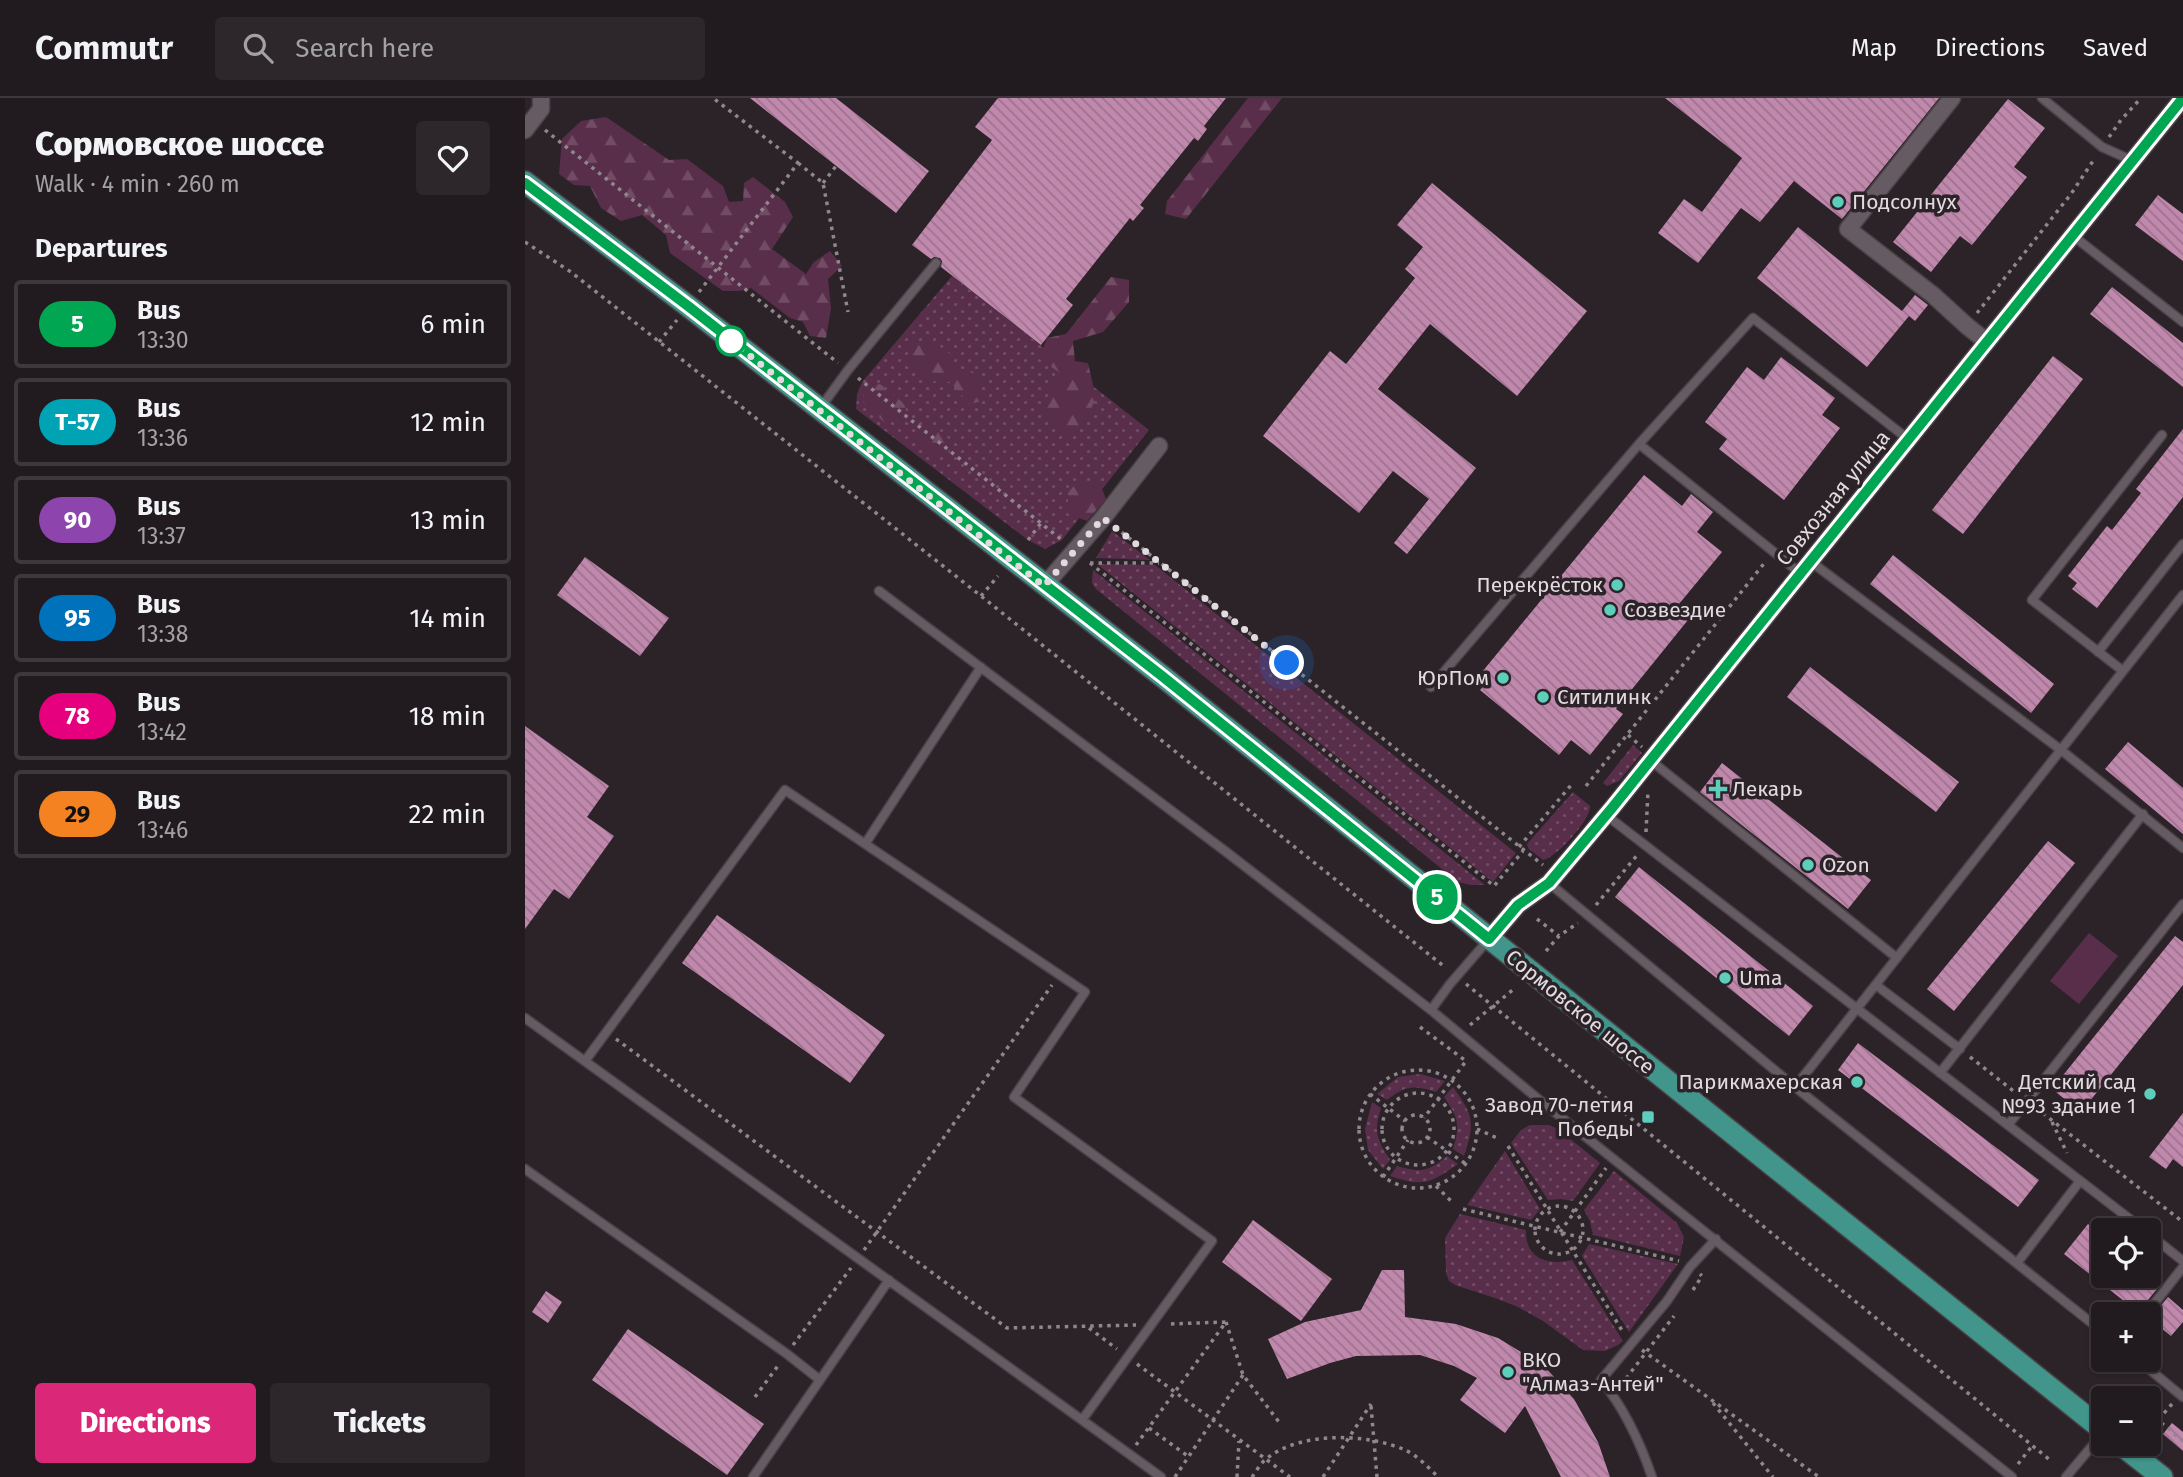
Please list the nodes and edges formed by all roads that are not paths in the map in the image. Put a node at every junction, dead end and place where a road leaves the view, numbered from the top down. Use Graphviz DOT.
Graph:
graph roads {
  1 [pos="541,98"];
  2 [pos="1952,98"];
  3 [pos="2042,98"];
  4 [pos="2183,98"];
  5 [pos="529,125"];
  6 [pos="2131,160"];
  7 [pos="525,183"];
  8 [pos="2072,235"];
  9 [pos="936,264"];
  10 [pos="2183,322"];
  11 [pos="1987,342"];
  12 [pos="819,409"];
  13 [pos="2162,435"];
  14 [pos="1908,439"];
  15 [pos="1639,444"];
  16 [pos="1159,446"];
  17 [pos="2183,544"];
  18 [pos="1805,567"];
  19 [pos="1044,586"];
  20 [pos="879,591"];
  21 [pos="2183,595"];
  22 [pos="2098,652"];
  23 [pos="981,667"];
  24 [pos="2123,671"];
  25 [pos="1430,687"];
  26 [pos="2061,750"];
  27 [pos="1648,755"];
  28 [pos="2143,814"];
  29 [pos="1606,815"];
  30 [pos="865,844"];
  31 [pos="2183,848"];
  32 [pos="1552,879"];
  33 [pos="2183,904"];
  34 [pos="1489,939"];
  35 [pos="1897,958"];
  36 [pos="1876,985"];
  37 [pos="1857,1009"];
  38 [pos="1431,1010"];
  39 [pos="525,1018"];
  40 [pos="1960,1049"];
  41 [pos="585,1061"];
  42 [pos="1940,1073"];
  43 [pos="1795,1087"];
  44 [pos="2008,1125"];
  45 [pos="525,1169"];
  46 [pos="2080,1181"];
  47 [pos="2128,1218"];
  48 [pos="1716,1239"];
  49 [pos="2161,1244"];
  50 [pos="2183,1261"];
  51 [pos="2017,1263"];
  52 [pos="2183,1267"];
  53 [pos="889,1280"];
  54 [pos="2155,1302"];
  55 [pos="2091,1322"];
  56 [pos="2152,1372"];
  57 [pos="820,1380"];
  58 [pos="2181,1396"];
  59 [pos="1082,1420"];
  60 [pos="2091,1422"];
  61 [pos="2091,1447"];
  62 [pos="2135,1456"];
  63 [pos="1150,1474"];
  64 [pos="753,1477"];
  65 [pos="1161,1477"];
  66 [pos="1653,1477"];
  67 [pos="2012,1477"];
  68 [pos="2066,1477"];
  69 [pos="2162,1477"];
  1 -- 5 [label="street"];
  2 -- 11 [label="street"];
  3 -- 6 [label="lane"];
  4 -- 6 [label="street, Совхозная улица"];
  6 -- 8 [label="street, Совхозная улица"];
  7 -- 12 [label="main road, Сормовское шоссе"];
  8 -- 10 [label="lane"];
  8 -- 11 [label="street, Совхозная улица"];
  9 -- 12 [label="lane"];
  11 -- 14 [label="street, Совхозная улица"];
  12 -- 19 [label="main road, Сормовское шоссе"];
  13 -- 22 [label="lane"];
  14 -- 15 [label="lane"];
  14 -- 18 [label="street, Совхозная улица"];
  15 -- 18 [label="lane"];
  15 -- 25 [label="lane"];
  16 -- 19 [label="street"];
  17 -- 22 [label="lane"];
  18 -- 26 [label="lane"];
  18 -- 27 [label="street, Совхозная улица"];
  19 -- 34 [label="main road, Сормовское шоссе"];
  20 -- 23 [label="lane"];
  21 -- 24 [label="lane"];
  22 -- 24 [label="lane"];
  23 -- 30 [label="lane"];
  23 -- 38 [label="lane"];
  24 -- 26 [label="lane"];
  26 -- 28 [label="lane"];
  26 -- 35 [label="lane"];
  27 -- 29 [label="street, Совхозная улица"];
  27 -- 35 [label="lane"];
  28 -- 31 [label="lane"];
  28 -- 40 [label="lane"];
  29 -- 32 [label="street, Совхозная улица"];
  29 -- 37 [label="lane"];
  30 -- 41 [label="lane"];
  30 -- 59 [label="lane"];
  32 -- 34 [label="street, Совхозная улица"];
  32 -- 43 [label="lane"];
  33 -- 44 [label="lane"];
  34 -- 38 [label="lane"];
  34 -- 60 [label="main road, Сормовское шоссе"];
  35 -- 36 [label="lane"];
  36 -- 37 [label="lane"];
  36 -- 40 [label="lane"];
  37 -- 42 [label="lane"];
  37 -- 43 [label="lane"];
  38 -- 48 [label="lane"];
  39 -- 41 [label="lane"];
  40 -- 42 [label="lane"];
  41 -- 53 [label="lane"];
  42 -- 44 [label="lane"];
  43 -- 51 [label="lane"];
  44 -- 46 [label="lane"];
  45 -- 57 [label="lane"];
  46 -- 47 [label="lane"];
  46 -- 51 [label="lane"];
  48 -- 66 [label="lane"];
  48 -- 67 [label="lane"];
  49 -- 50 [label="lane"];
  51 -- 55 [label="lane"];
  52 -- 54 [label="lane"];
  53 -- 57 [label="lane"];
  53 -- 59 [label="lane"];
  56 -- 58 [label="lane"];
  57 -- 64 [label="lane"];
  59 -- 63 [label="lane"];
  61 -- 68 [label="lane"];
  62 -- 69 [label="main road"];
  63 -- 65 [label="lane"];
}
